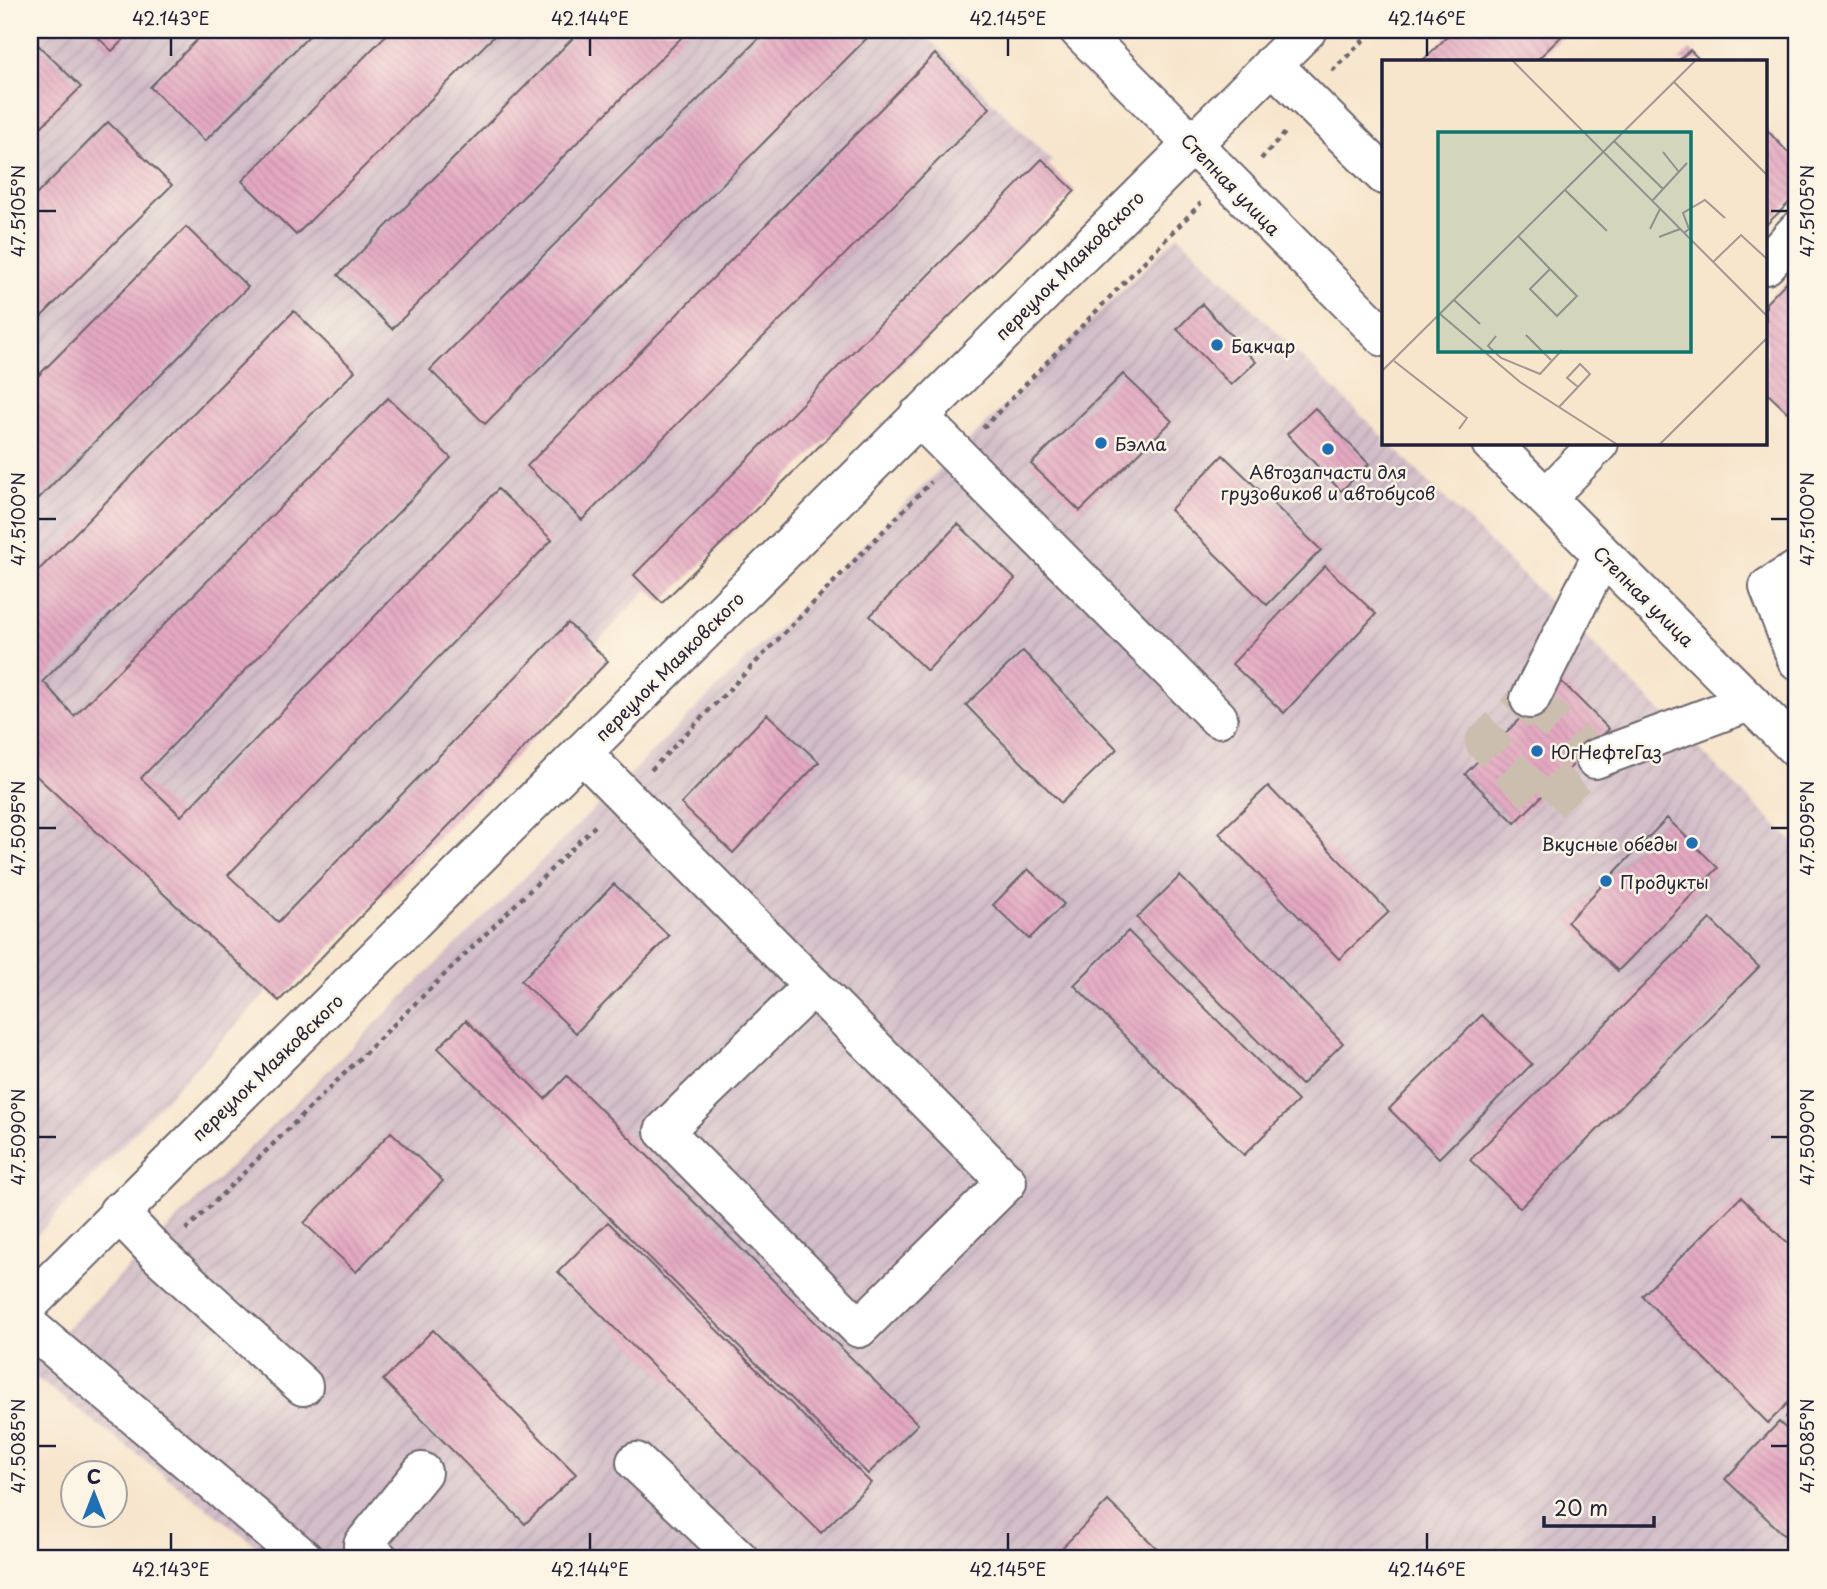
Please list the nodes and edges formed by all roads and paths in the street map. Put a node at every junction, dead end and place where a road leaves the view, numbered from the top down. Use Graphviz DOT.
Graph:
graph roads {
  1 [pos="1079,30"];
  2 [pos="1307,30"];
  3 [pos="1374,30"];
  4 [pos="1272,64"];
  5 [pos="1304,98"];
  6 [pos="1191,143"];
  7 [pos="1382,173"];
  8 [pos="1225,179"];
  9 [pos="1797,231"];
  10 [pos="1768,263"];
  11 [pos="1382,335"];
  12 [pos="918,416"];
  13 [pos="1492,444"];
  14 [pos="1597,444"];
  15 [pos="957,455"];
  16 [pos="1546,498"];
  17 [pos="1602,555"];
  18 [pos="1797,570"];
  19 [pos="1797,660"];
  20 [pos="1530,699"];
  21 [pos="1749,702"];
  22 [pos="1218,718"];
  23 [pos="1791,732"];
  24 [pos="582,753"];
  25 [pos="1595,759"];
  26 [pos="625,797"];
  27 [pos="813,986"];
  28 [pos="118,1212"];
  29 [pos="160,1256"];
  30 [pos="30,1303"];
  31 [pos="30,1327"];
  32 [pos="303,1386"];
  33 [pos="636,1462"];
  34 [pos="422,1472"];
  35 [pos="304,1559"];
  36 [pos="379,1559"];
  37 [pos="738,1559"];
  1 -- 6 [label="street, Степная улица"];
  2 -- 4 [label="street, переулок Маяковского"];
  3 -- 5 [label="path"];
  4 -- 5 [label="street"];
  4 -- 6 [label="street, переулок Маяковского"];
  5 -- 7 [label="street"];
  5 -- 8 [label="path"];
  6 -- 8 [label="street, Степная улица"];
  6 -- 12 [label="street, переулок Маяковского"];
  8 -- 11 [label="street, Степная улица"];
  8 -- 15 [label="path"];
  9 -- 10 [label="street"];
  12 -- 15 [label="street"];
  12 -- 24 [label="street, переулок Маяковского"];
  13 -- 16 [label="street, Степная улица"];
  14 -- 16 [label="street"];
  15 -- 22 [label="street"];
  15 -- 26 [label="path"];
  16 -- 17 [label="street, Степная улица"];
  17 -- 20 [label="street"];
  17 -- 21 [label="street, Степная улица"];
  18 -- 19 [label="street"];
  21 -- 23 [label="street, Степная улица"];
  21 -- 25 [label="street"];
  24 -- 26 [label="street"];
  24 -- 28 [label="street, переулок Маяковского"];
  26 -- 27 [label="street"];
  26 -- 29 [label="path"];
  27 -- 27 [label="street"];
  28 -- 29 [label="street"];
  28 -- 30 [label="street, переулок Маяковского"];
  29 -- 32 [label="street"];
  31 -- 35 [label="street"];
  33 -- 37 [label="street"];
  34 -- 36 [label="street"];
}
